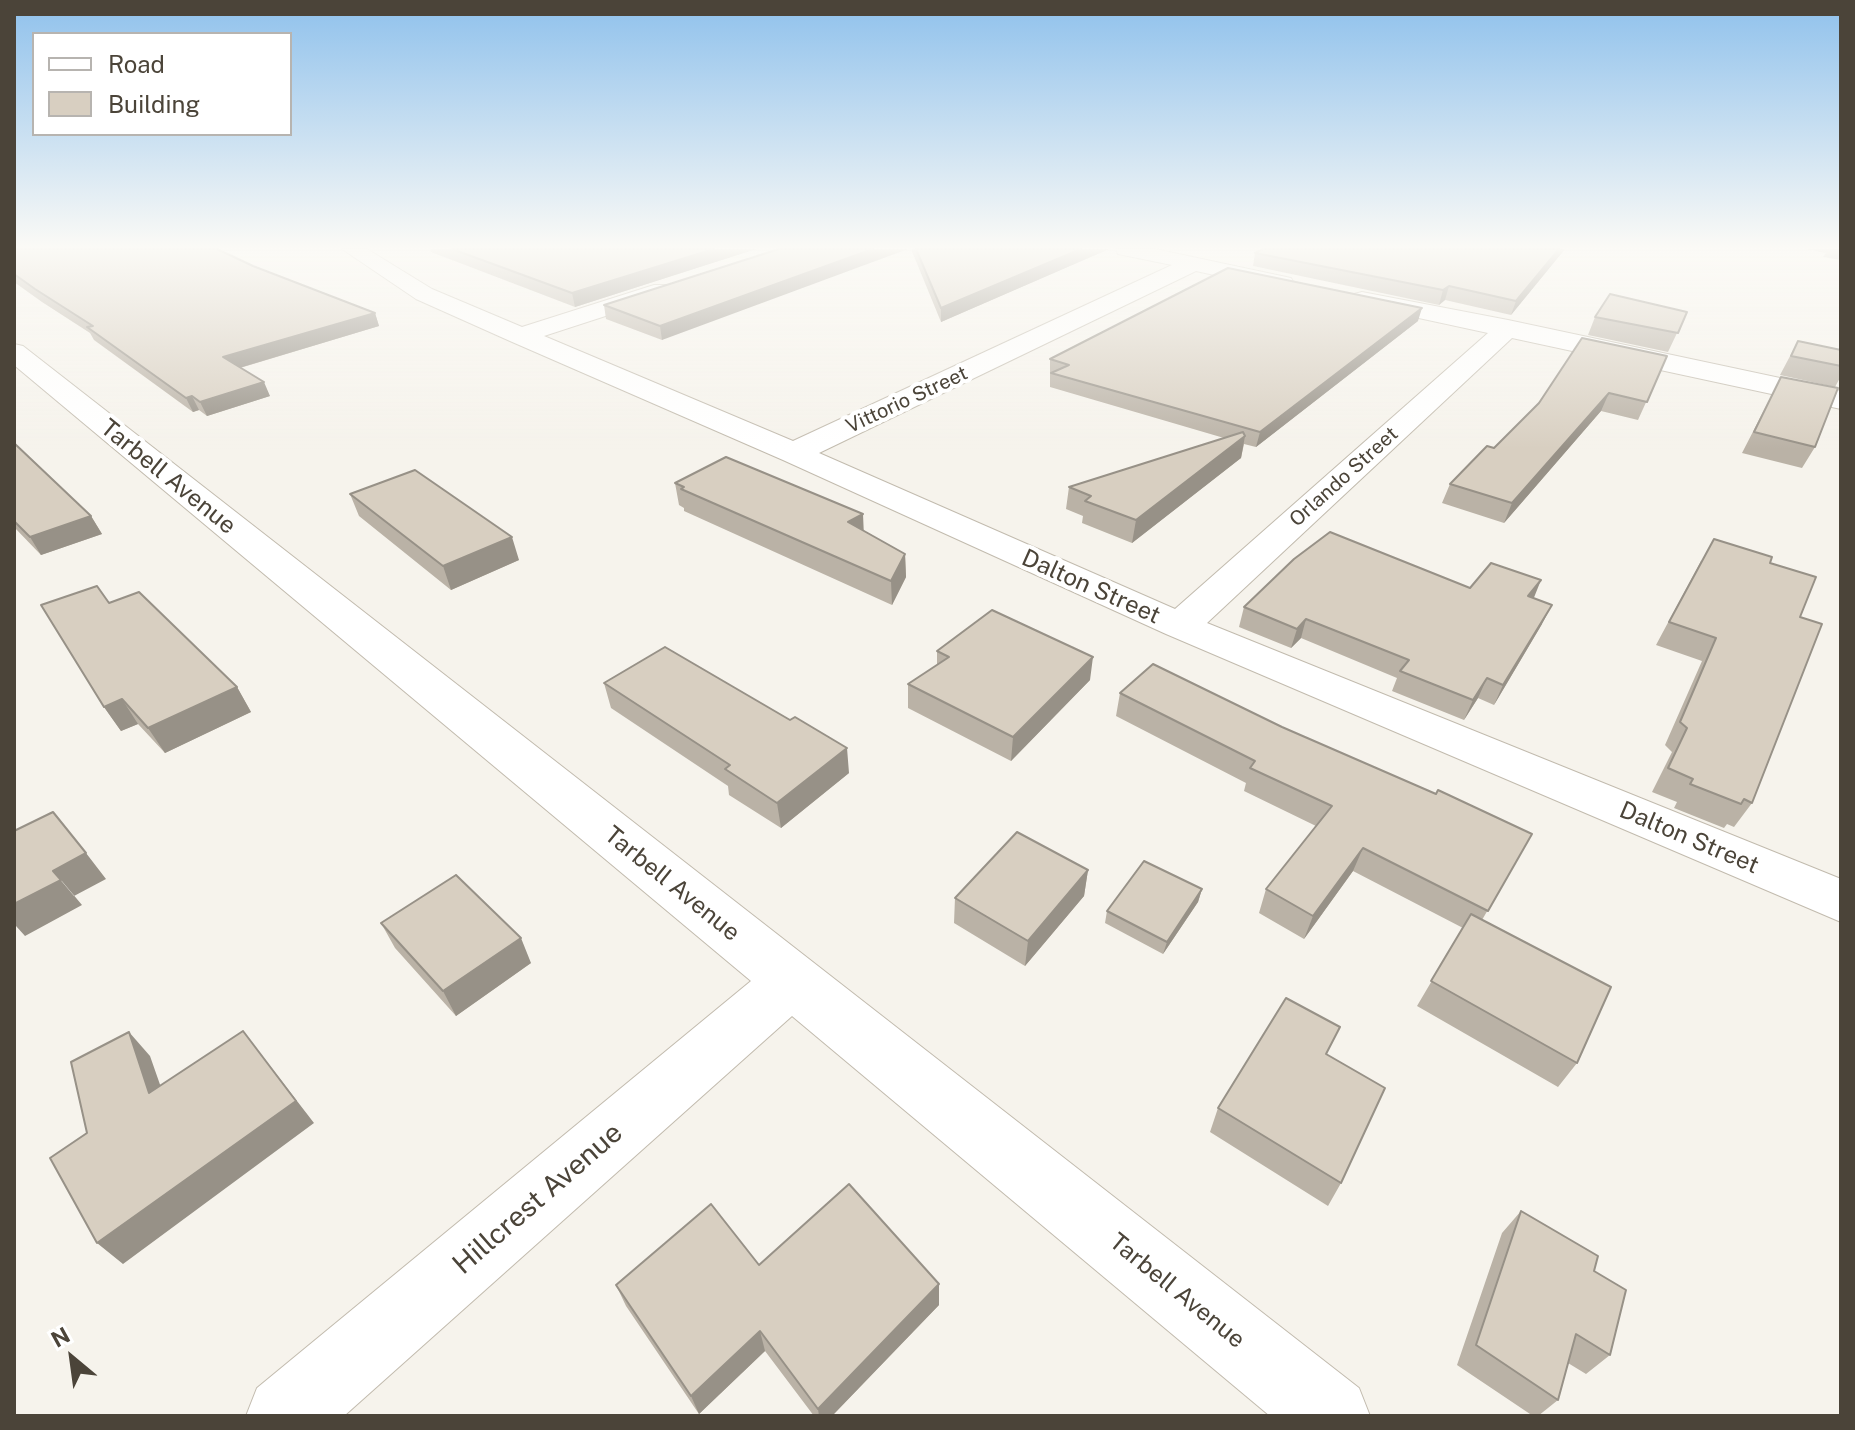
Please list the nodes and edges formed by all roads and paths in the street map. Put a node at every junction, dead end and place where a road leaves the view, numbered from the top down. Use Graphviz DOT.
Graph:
graph roads {
  1 [pos="473,316"];
  2 [pos="581,316"];
  3 [pos="1084,316"];
  4 [pos="1447,316"];
  5 [pos="1508,328"];
  6 [pos="519,336"];
  7 [pos="14,352"];
  8 [pos="1841,400"];
  9 [pos="794,453"];
  10 [pos="1180,626"];
  11 [pos="1841,901"];
  12 [pos="792,981"];
  13 [pos="285,1416"];
  14 [pos="1331,1416"];
  1 -- 6 [label="street, Dalton Street"];
  2 -- 6 [label="street"];
  3 -- 9 [label="street, Vittorio Street"];
  4 -- 5 [label="street"];
  5 -- 8 [label="street"];
  5 -- 10 [label="street, Orlando Street"];
  6 -- 9 [label="street, Dalton Street"];
  7 -- 12 [label="street, Tarbell Avenue"];
  9 -- 10 [label="street, Dalton Street"];
  10 -- 11 [label="street, Dalton Street"];
  12 -- 13 [label="street, Hillcrest Avenue"];
  12 -- 14 [label="street, Tarbell Avenue"];
}
